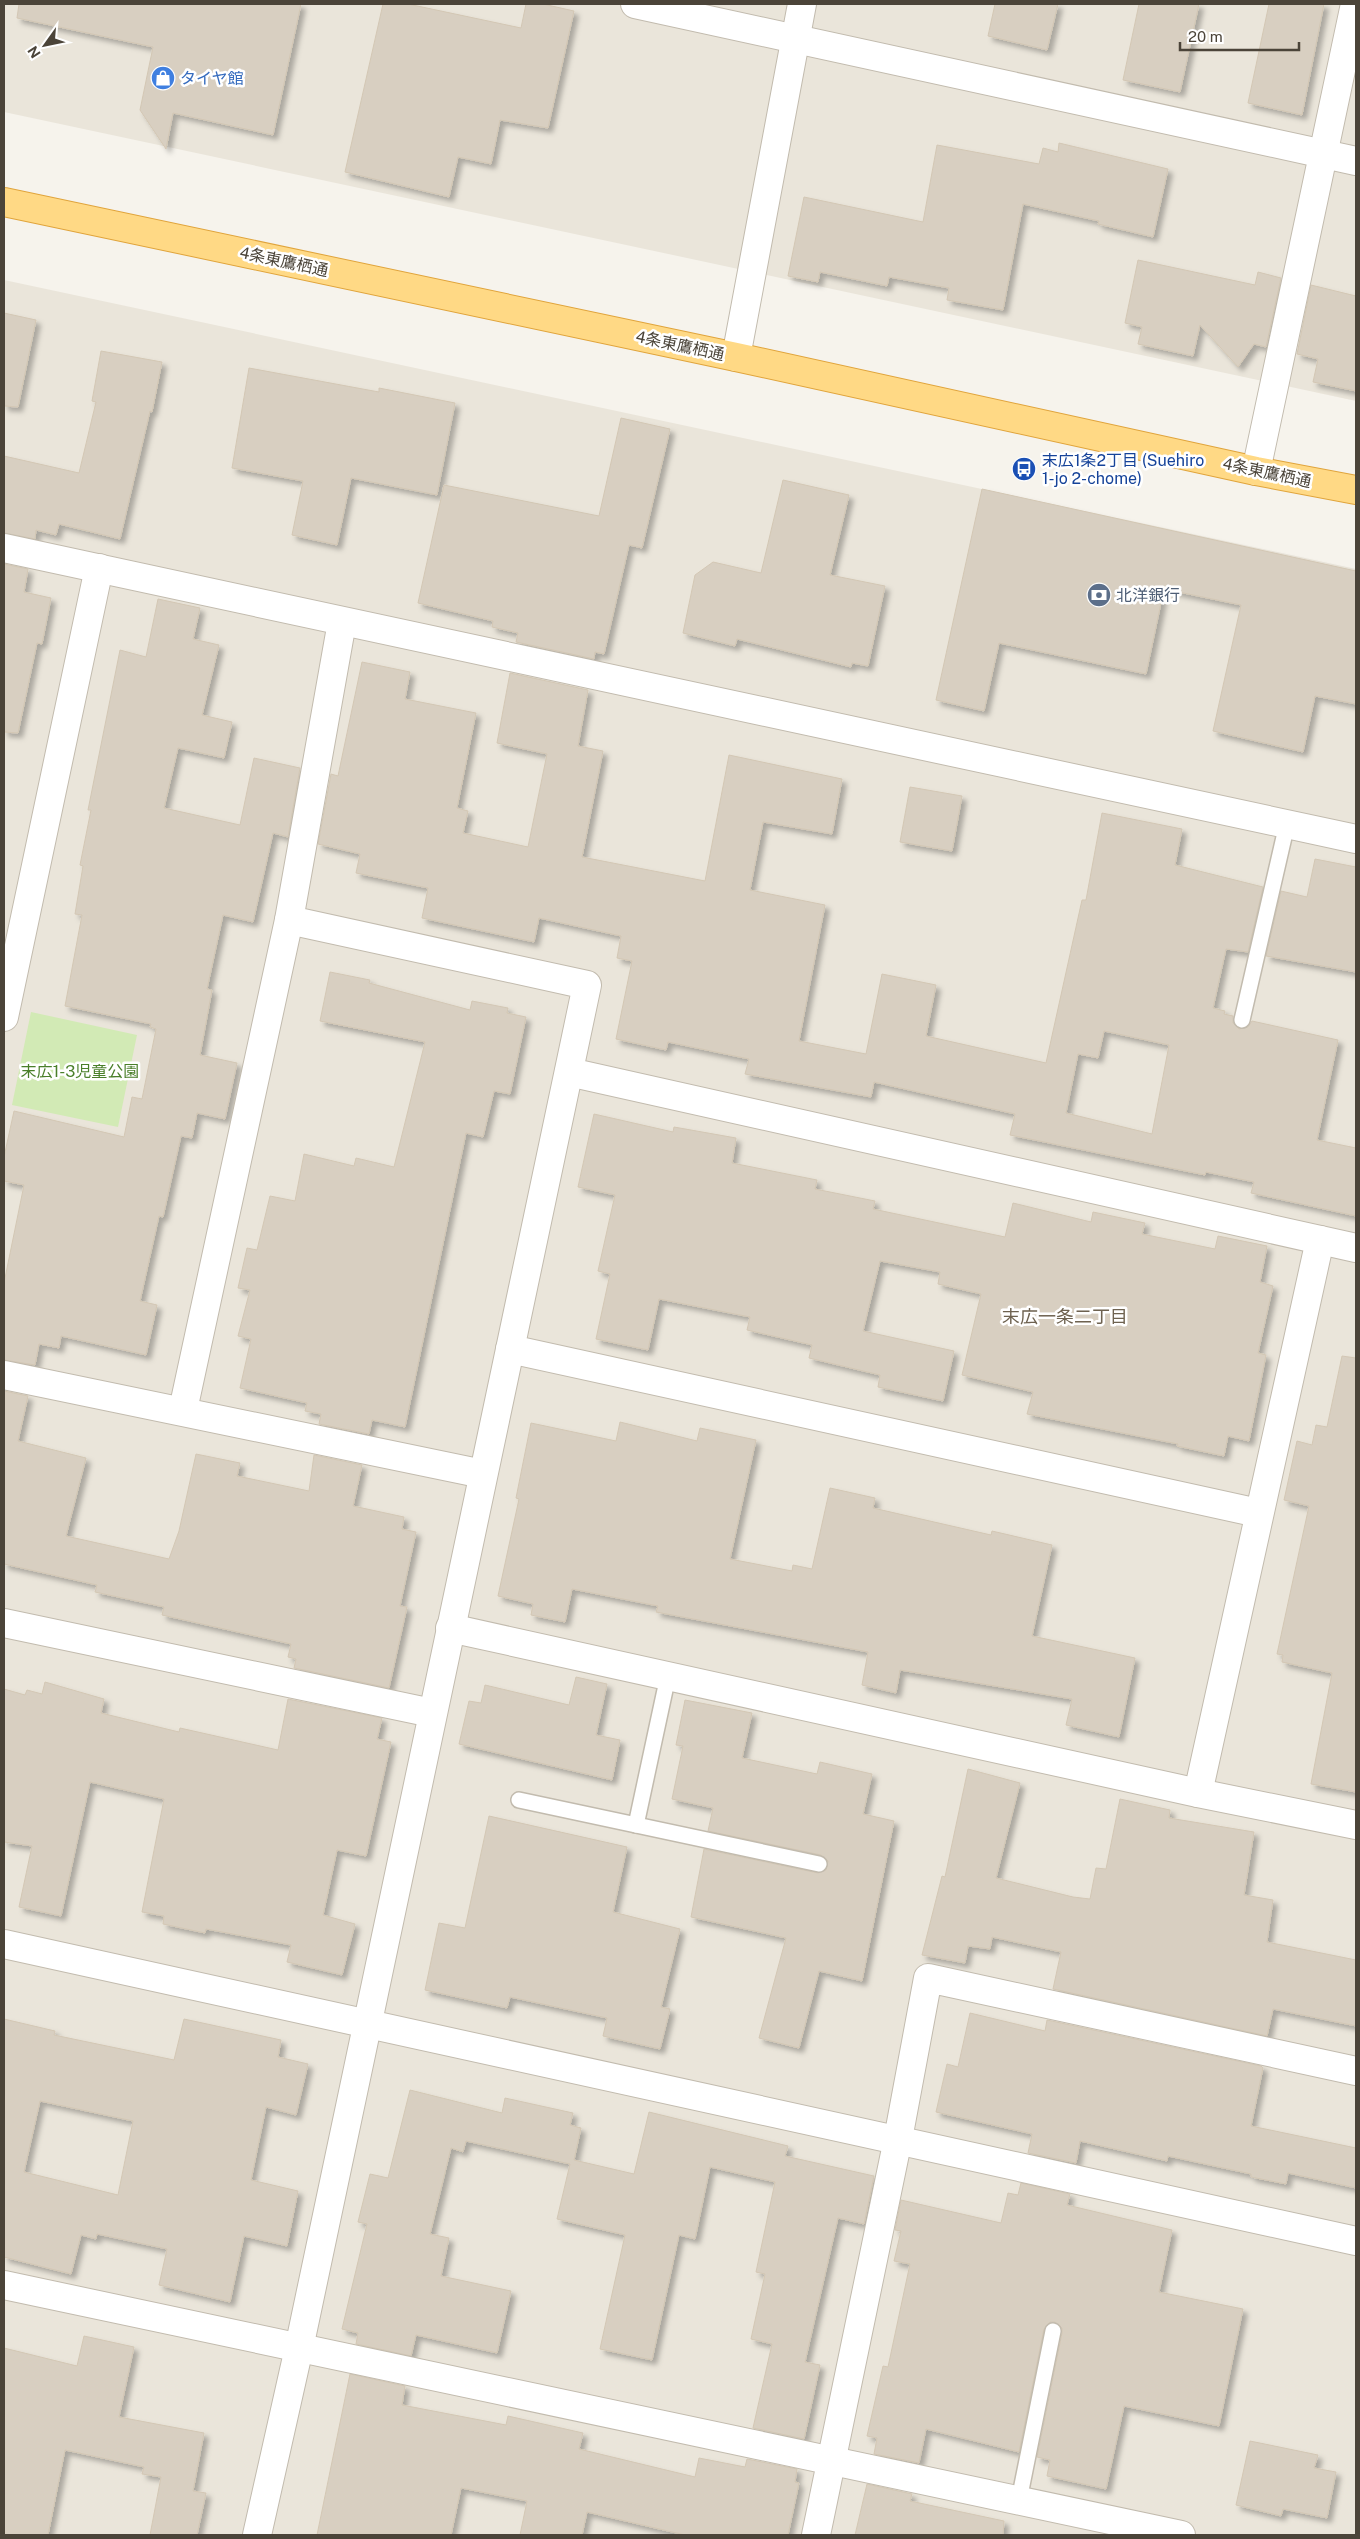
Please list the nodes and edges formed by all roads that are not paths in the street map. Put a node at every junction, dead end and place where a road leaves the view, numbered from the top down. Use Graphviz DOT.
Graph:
graph roads {
  1 [pos="635,4"];
  2 [pos="802,4"];
  3 [pos="1355,4"];
  4 [pos="795,38"];
  5 [pos="1324,155"];
  6 [pos="1356,161"];
  7 [pos="4,202"];
  8 [pos="736,357"];
  9 [pos="1256,470"];
  10 [pos="1356,490"];
  11 [pos="4,548"];
  12 [pos="99,568"];
  13 [pos="342,622"];
  14 [pos="1287,824"];
  15 [pos="1356,839"];
  16 [pos="289,920"];
  17 [pos="4,1016"];
  18 [pos="1242,1020"];
  19 [pos="569,1072"];
  20 [pos="1320,1240"];
  21 [pos="1356,1248"];
  22 [pos="510,1350"];
  23 [pos="4,1375"];
  24 [pos="183,1410"];
  25 [pos="483,1474"];
  26 [pos="1258,1513"];
  27 [pos="4,1623"];
  28 [pos="450,1628"];
  29 [pos="668,1676"];
  30 [pos="432,1713"];
  31 [pos="1198,1793"];
  32 [pos="519,1800"];
  33 [pos="636,1825"];
  34 [pos="1356,1825"];
  35 [pos="819,1864"];
  36 [pos="4,1944"];
  37 [pos="366,2023"];
  38 [pos="1356,2070"];
  39 [pos="898,2139"];
  40 [pos="1356,2241"];
  41 [pos="4,2285"];
  42 [pos="1053,2331"];
  43 [pos="299,2348"];
  44 [pos="831,2459"];
  45 [pos="1019,2500"];
  46 [pos="257,2535"];
  47 [pos="816,2535"];
  48 [pos="1181,2535"];
  1 -- 4 [label="street"];
  2 -- 4 [label="street"];
  3 -- 5 [label="street"];
  4 -- 5 [label="street"];
  4 -- 8 [label="street"];
  5 -- 6 [label="street"];
  5 -- 9 [label="street"];
  7 -- 8 [label="highway, 4条東鷹栖通"];
  8 -- 9 [label="highway, 4条東鷹栖通"];
  9 -- 10 [label="highway, 4条東鷹栖通"];
  11 -- 12 [label="street"];
  12 -- 13 [label="street"];
  12 -- 17 [label="street"];
  13 -- 14 [label="street"];
  13 -- 16 [label="street"];
  14 -- 15 [label="street"];
  14 -- 18 [label="lane"];
  16 -- 19 [label="street"];
  16 -- 24 [label="street"];
  19 -- 20 [label="street"];
  19 -- 22 [label="street"];
  20 -- 21 [label="street"];
  20 -- 26 [label="street"];
  22 -- 25 [label="street"];
  22 -- 26 [label="street"];
  23 -- 24 [label="street"];
  24 -- 25 [label="street"];
  25 -- 28 [label="street"];
  26 -- 31 [label="street"];
  27 -- 30 [label="street"];
  28 -- 29 [label="street"];
  28 -- 30 [label="street"];
  29 -- 31 [label="street"];
  29 -- 33 [label="lane"];
  30 -- 37 [label="street"];
  31 -- 34 [label="street"];
  32 -- 33 [label="lane"];
  33 -- 35 [label="lane"];
  36 -- 37 [label="street"];
  37 -- 39 [label="street"];
  37 -- 43 [label="street"];
  38 -- 39 [label="street"];
  39 -- 40 [label="street"];
  39 -- 44 [label="street"];
  41 -- 43 [label="street"];
  42 -- 45 [label="lane"];
  43 -- 44 [label="street"];
  43 -- 46 [label="street"];
  44 -- 45 [label="street"];
  44 -- 47 [label="street"];
  45 -- 48 [label="street"];
}
